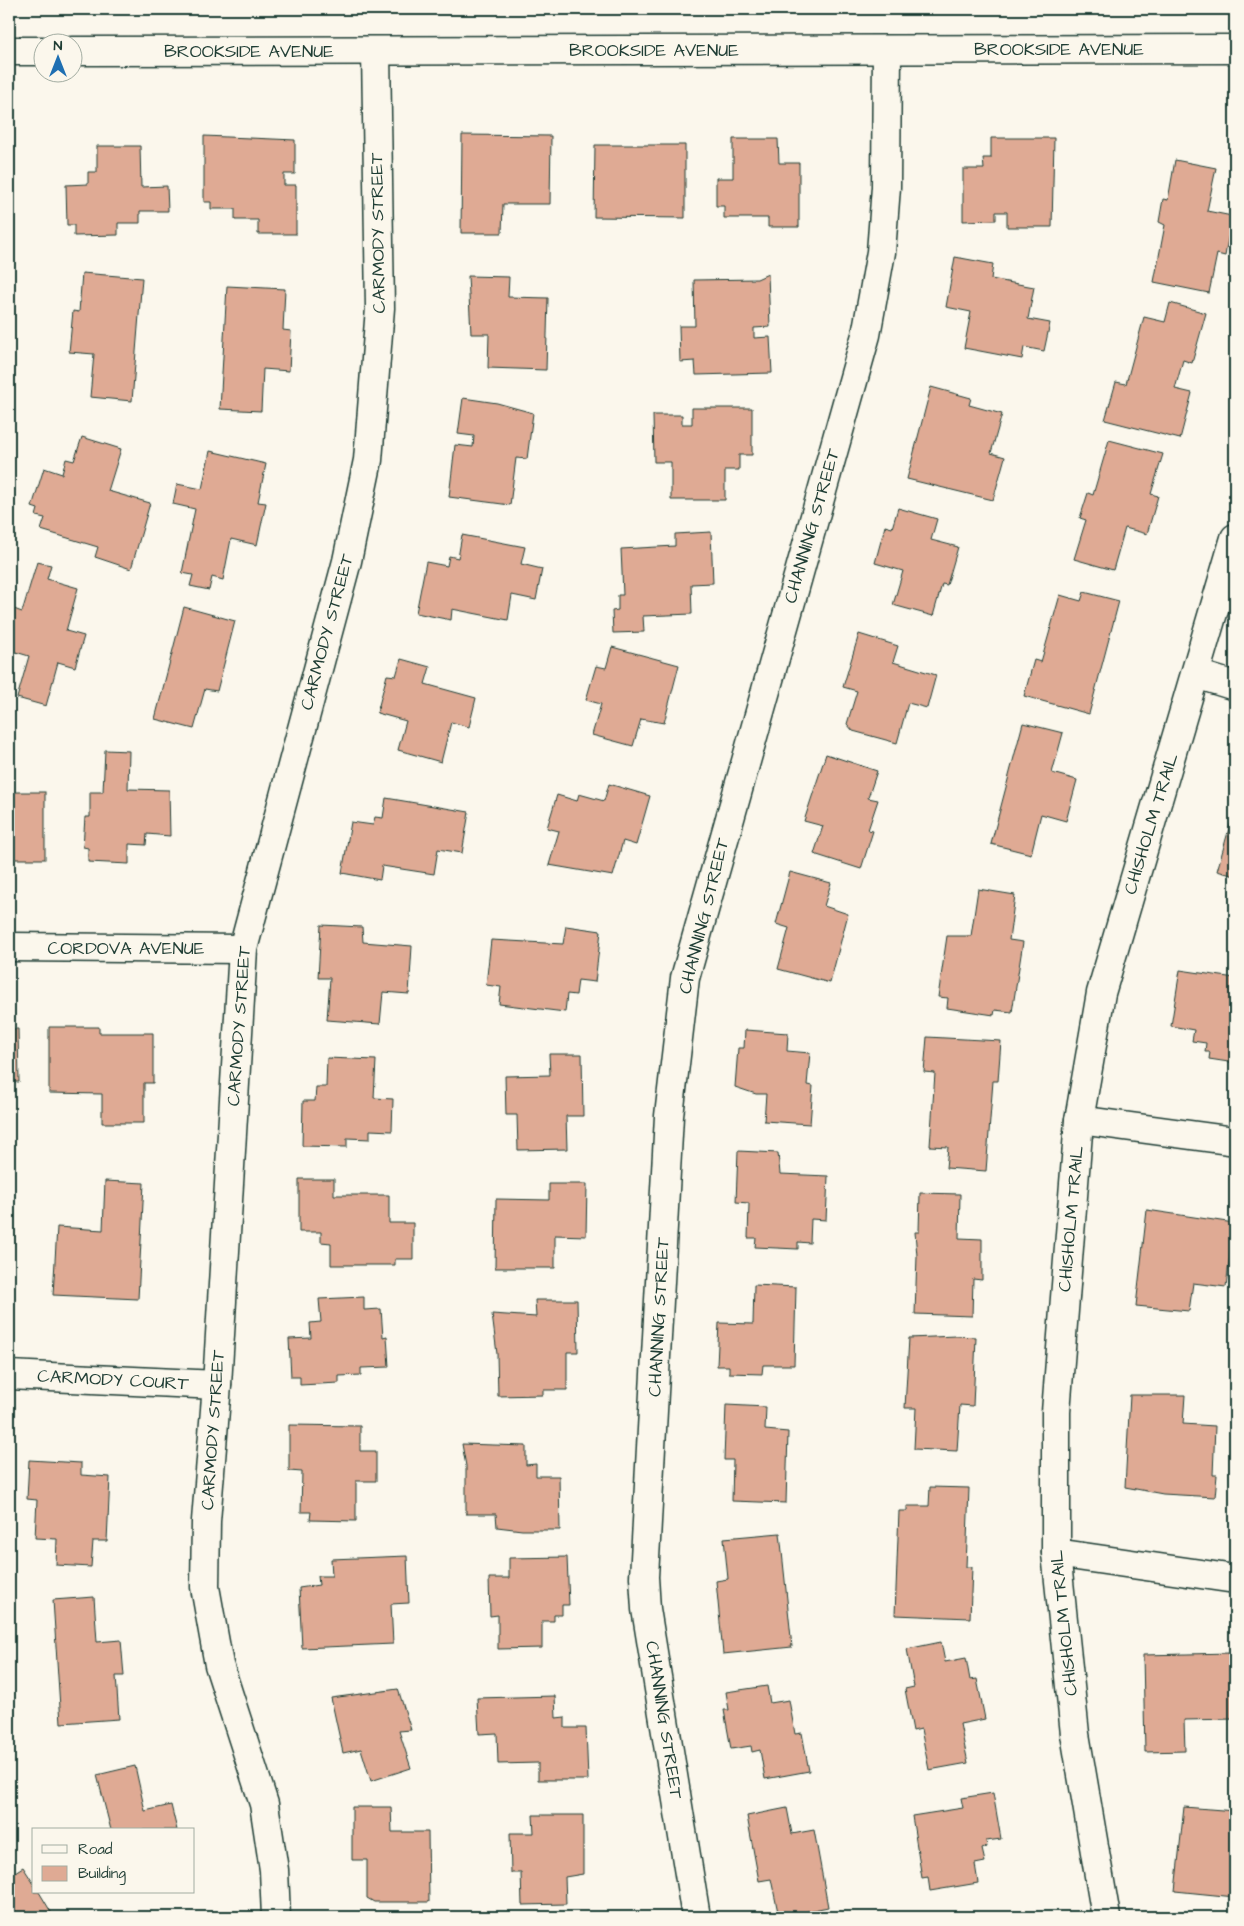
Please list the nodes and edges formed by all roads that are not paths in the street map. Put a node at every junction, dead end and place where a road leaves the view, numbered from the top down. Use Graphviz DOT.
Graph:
graph roads {
  1 [pos="1235,49"];
  2 [pos="887,50"];
  3 [pos="9,51"];
  4 [pos="32,51"];
  5 [pos="82,51"];
  6 [pos="376,51"];
  7 [pos="1235,538"];
  8 [pos="1196,674"];
  9 [pos="1235,686"];
  10 [pos="9,947"];
  11 [pos="243,949"];
  12 [pos="1079,1120"];
  13 [pos="1235,1141"];
  14 [pos="9,1375"];
  15 [pos="217,1386"];
  16 [pos="1056,1553"];
  17 [pos="1235,1579"];
  18 [pos="276,1917"];
  19 [pos="696,1917"];
  20 [pos="1106,1917"];
  1 -- 2 [label="street, BROOKSIDE AVENUE"];
  2 -- 6 [label="street, BROOKSIDE AVENUE"];
  2 -- 19 [label="street, CHANNING STREET"];
  3 -- 4 [label="street"];
  5 -- 6 [label="street, BROOKSIDE AVENUE"];
  6 -- 11 [label="street, CARMODY STREET"];
  7 -- 8 [label="street, CHISHOLM TRAIL"];
  8 -- 9 [label="street"];
  8 -- 12 [label="street, CHISHOLM TRAIL"];
  10 -- 11 [label="street, CORDOVA AVENUE"];
  11 -- 15 [label="street, CARMODY STREET"];
  12 -- 13 [label="street"];
  12 -- 16 [label="street, CHISHOLM TRAIL"];
  14 -- 15 [label="street, CARMODY COURT"];
  15 -- 18 [label="street, CARMODY STREET"];
  16 -- 17 [label="street"];
  16 -- 20 [label="street, CHISHOLM TRAIL"];
}
